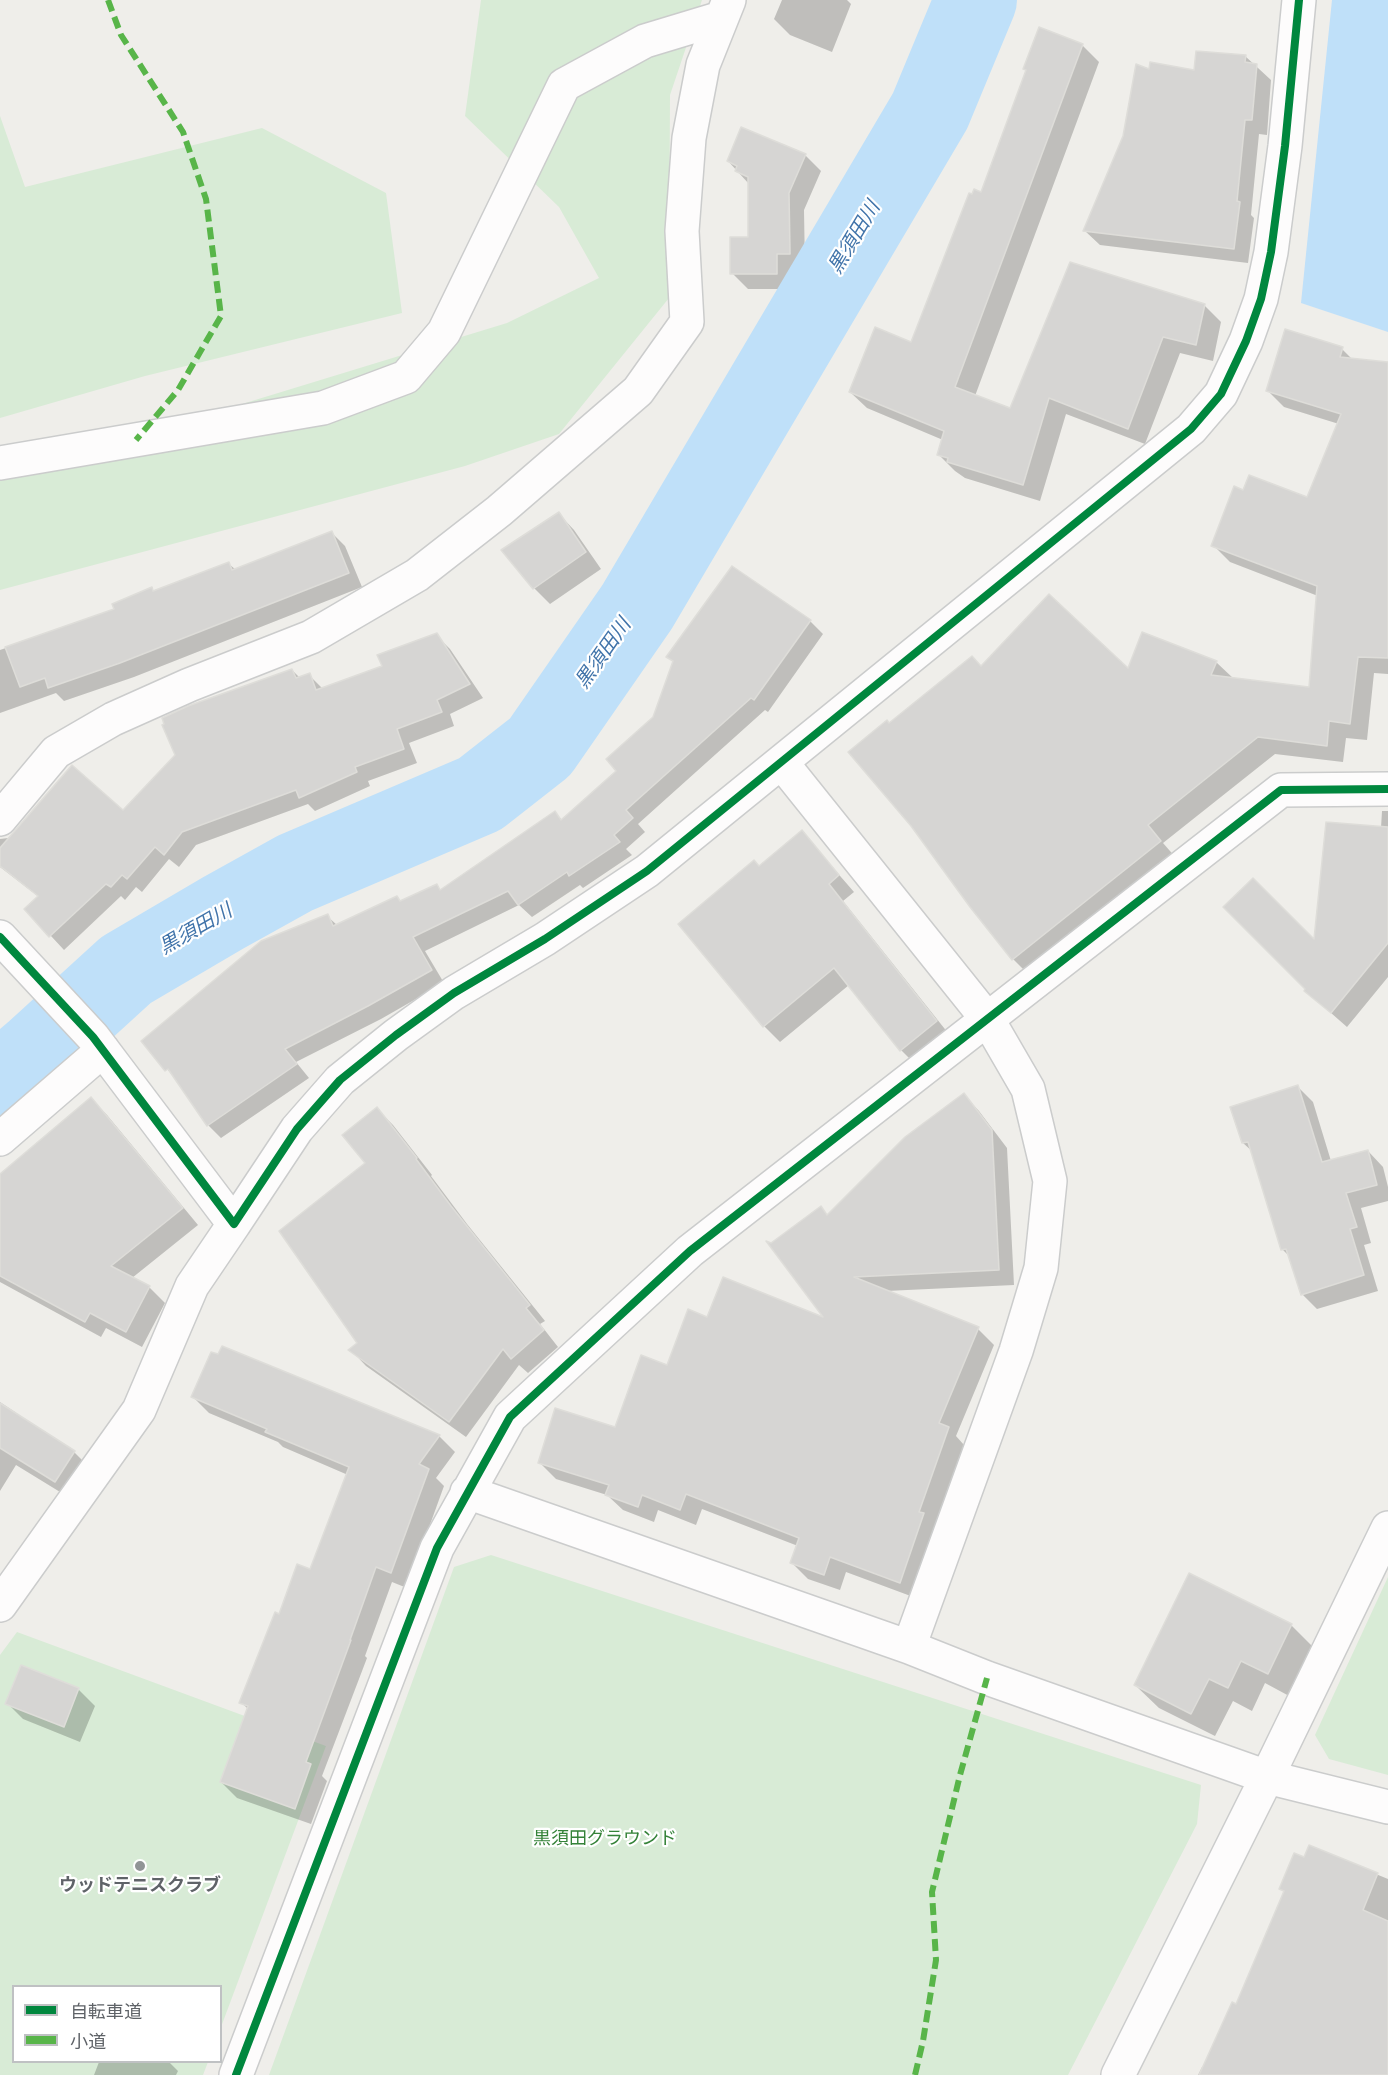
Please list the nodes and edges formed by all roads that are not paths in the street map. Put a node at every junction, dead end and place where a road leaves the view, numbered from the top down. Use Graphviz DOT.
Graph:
graph roads {
  1 [pos="1299,0"];
  2 [pos="725,9"];
  3 [pos="0,463"];
  4 [pos="782,763"];
  5 [pos="1388,789"];
  6 [pos="0,819"];
  7 [pos="0,936"];
  8 [pos="988,1020"];
  9 [pos="98,1044"];
  10 [pos="0,1139"];
  11 [pos="234,1224"];
  12 [pos="467,1492"];
  13 [pos="1388,1528"];
  14 [pos="0,1605"];
  15 [pos="909,1647"];
  16 [pos="1267,1777"];
  17 [pos="1388,1807"];
  18 [pos="236,2075"];
  19 [pos="1119,2075"];
  1 -- 4 [label="street"];
  2 -- 3 [label="street"];
  2 -- 6 [label="street"];
  4 -- 8 [label="street"];
  4 -- 11 [label="street"];
  5 -- 8 [label="street"];
  7 -- 9 [label="street"];
  8 -- 12 [label="street"];
  8 -- 15 [label="street"];
  9 -- 10 [label="street"];
  9 -- 11 [label="street"];
  11 -- 14 [label="street"];
  12 -- 15 [label="street"];
  12 -- 18 [label="street"];
  13 -- 16 [label="street"];
  15 -- 16 [label="street"];
  16 -- 17 [label="street"];
  16 -- 19 [label="street"];
}
